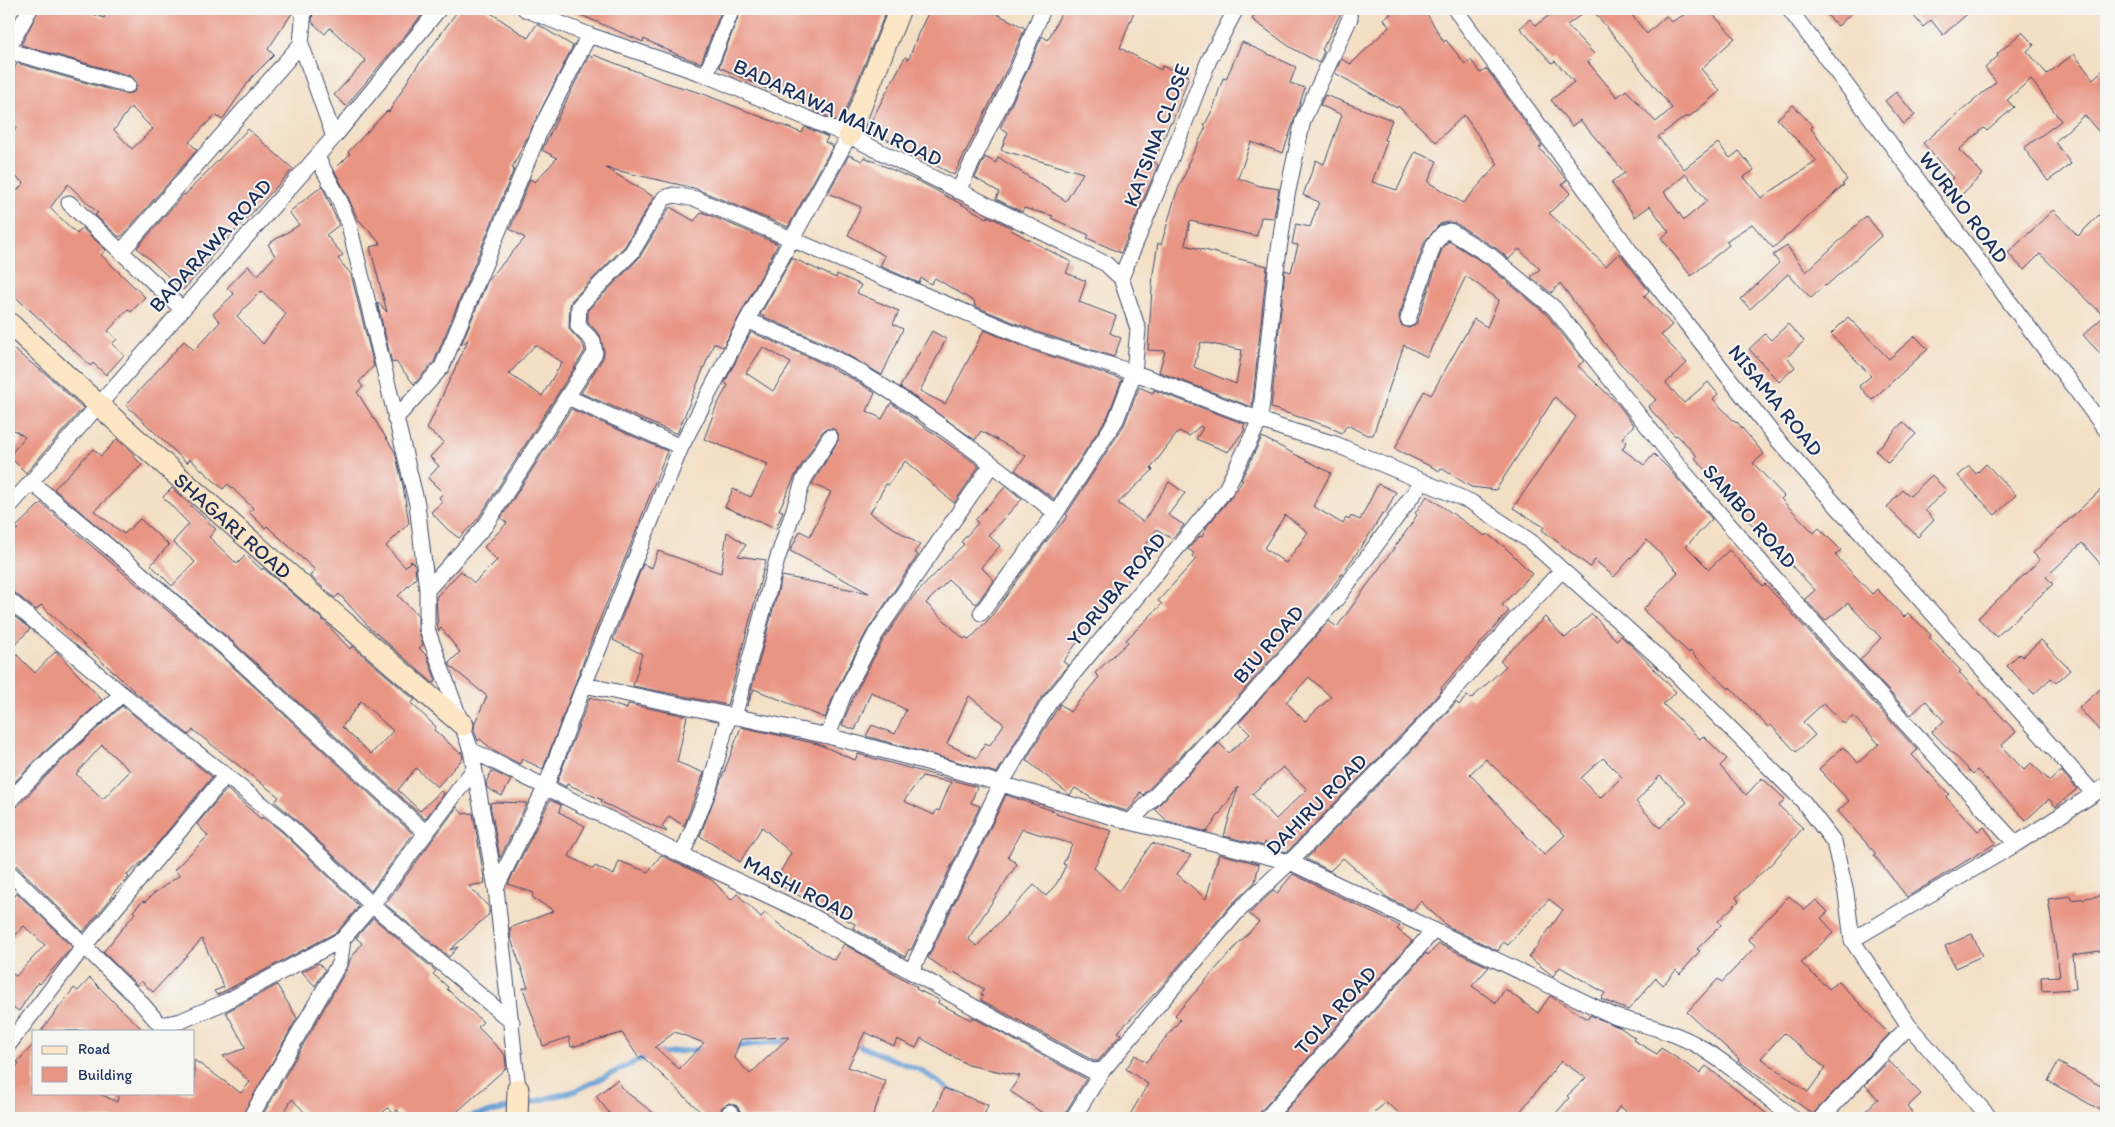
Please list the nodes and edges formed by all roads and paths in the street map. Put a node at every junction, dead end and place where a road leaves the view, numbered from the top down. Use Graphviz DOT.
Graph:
graph roads {
  1 [pos="30,9"];
  2 [pos="304,9"];
  3 [pos="439,9"];
  4 [pos="525,9"];
  5 [pos="732,9"];
  6 [pos="900,9"];
  7 [pos="1043,9"];
  8 [pos="1236,9"];
  9 [pos="1455,9"];
  10 [pos="1788,9"];
  11 [pos="1350,18"];
  12 [pos="589,35"];
  13 [pos="301,44"];
  14 [pos="9,49"];
  15 [pos="706,75"];
  16 [pos="128,85"];
  17 [pos="334,136"];
  18 [pos="849,136"];
  19 [pos="317,156"];
  20 [pos="958,190"];
  21 [pos="69,203"];
  22 [pos="792,239"];
  23 [pos="121,252"];
  24 [pos="1120,278"];
  25 [pos="181,308"];
  26 [pos="1408,319"];
  27 [pos="746,320"];
  28 [pos="9,323"];
  29 [pos="1134,373"];
  30 [pos="567,397"];
  31 [pos="97,405"];
  32 [pos="395,419"];
  33 [pos="1260,420"];
  34 [pos="2106,430"];
  35 [pos="830,437"];
  36 [pos="681,447"];
  37 [pos="992,464"];
  38 [pos="1424,481"];
  39 [pos="31,482"];
  40 [pos="9,507"];
  41 [pos="1056,513"];
  42 [pos="1562,570"];
  43 [pos="427,590"];
  44 [pos="9,600"];
  45 [pos="981,613"];
  46 [pos="584,685"];
  47 [pos="122,694"];
  48 [pos="732,716"];
  49 [pos="463,725"];
  50 [pos="828,736"];
  51 [pos="471,750"];
  52 [pos="474,769"];
  53 [pos="226,775"];
  54 [pos="1001,784"];
  55 [pos="546,786"];
  56 [pos="2100,790"];
  57 [pos="9,800"];
  58 [pos="1130,822"];
  59 [pos="426,832"];
  60 [pos="2016,844"];
  61 [pos="682,855"];
  62 [pos="1290,862"];
  63 [pos="9,872"];
  64 [pos="496,888"];
  65 [pos="372,904"];
  66 [pos="1434,930"];
  67 [pos="343,939"];
  68 [pos="1852,940"];
  69 [pos="84,946"];
  70 [pos="911,972"];
  71 [pos="512,1022"];
  72 [pos="1909,1026"];
  73 [pos="9,1044"];
  74 [pos="1103,1070"];
  75 [pos="518,1089"];
  76 [pos="250,1118"];
  77 [pos="517,1118"];
  78 [pos="1073,1118"];
  79 [pos="1267,1118"];
  80 [pos="1793,1118"];
  81 [pos="1822,1118"];
  82 [pos="1990,1118"];
  1 -- 14 [label="street"];
  2 -- 13 [label="street"];
  3 -- 17 [label="street, BADARAWA ROAD"];
  4 -- 12 [label="street, BADARAWA MAIN ROAD"];
  5 -- 15 [label="street"];
  6 -- 18 [label="street"];
  7 -- 20 [label="street"];
  8 -- 24 [label="street, KATSINA CLOSE"];
  9 -- 56 [label="street, NISAMA ROAD"];
  10 -- 34 [label="street, WURNO ROAD"];
  11 -- 33 [label="street"];
  12 -- 15 [label="street, BADARAWA MAIN ROAD"];
  12 -- 32 [label="street"];
  13 -- 17 [label="street"];
  13 -- 23 [label="street"];
  14 -- 16 [label="street"];
  15 -- 18 [label="street, BADARAWA MAIN ROAD"];
  17 -- 19 [label="street, BADARAWA ROAD"];
  18 -- 20 [label="street, BADARAWA MAIN ROAD"];
  18 -- 22 [label="street"];
  19 -- 25 [label="street, BADARAWA ROAD"];
  19 -- 32 [label="street"];
  20 -- 24 [label="street, BADARAWA MAIN ROAD"];
  21 -- 23 [label="street"];
  22 -- 27 [label="street"];
  22 -- 29 [label="street"];
  22 -- 30 [label="street"];
  23 -- 25 [label="street"];
  24 -- 29 [label="street"];
  25 -- 31 [label="street, BADARAWA ROAD"];
  26 -- 60 [label="street, SAMBO ROAD"];
  27 -- 36 [label="street"];
  27 -- 37 [label="street"];
  28 -- 31 [label="street, SHAGARI ROAD"];
  29 -- 33 [label="street"];
  29 -- 41 [label="street"];
  30 -- 36 [label="street"];
  30 -- 43 [label="street"];
  31 -- 39 [label="street, BADARAWA ROAD"];
  31 -- 49 [label="street, SHAGARI ROAD"];
  32 -- 43 [label="street"];
  33 -- 38 [label="street"];
  33 -- 54 [label="street, YORUBA ROAD"];
  35 -- 48 [label="street"];
  36 -- 46 [label="street"];
  37 -- 41 [label="street"];
  37 -- 50 [label="street"];
  38 -- 42 [label="street"];
  38 -- 58 [label="street, BIU ROAD"];
  39 -- 40 [label="street, BADARAWA ROAD"];
  39 -- 59 [label="street"];
  41 -- 45 [label="street"];
  42 -- 62 [label="street, DAHIRU ROAD"];
  42 -- 68 [label="street"];
  43 -- 49 [label="street"];
  44 -- 47 [label="street"];
  46 -- 48 [label="street"];
  46 -- 55 [label="street"];
  47 -- 53 [label="street"];
  47 -- 57 [label="street"];
  48 -- 50 [label="street"];
  48 -- 61 [label="street"];
  49 -- 51 [label="street"];
  50 -- 54 [label="street"];
  51 -- 52 [label="street"];
  51 -- 55 [label="street, MASHI ROAD"];
  52 -- 59 [label="street"];
  52 -- 64 [label="street"];
  53 -- 65 [label="street"];
  53 -- 69 [label="street"];
  54 -- 58 [label="street"];
  54 -- 70 [label="street, YORUBA ROAD"];
  55 -- 61 [label="street, MASHI ROAD"];
  55 -- 64 [label="street"];
  56 -- 60 [label="street"];
  58 -- 62 [label="street"];
  59 -- 65 [label="street"];
  60 -- 68 [label="street"];
  61 -- 70 [label="street, MASHI ROAD"];
  62 -- 66 [label="street"];
  62 -- 74 [label="street, DAHIRU ROAD"];
  63 -- 69 [label="street"];
  64 -- 71 [label="street"];
  65 -- 67 [label="street"];
  65 -- 71 [label="street"];
  66 -- 79 [label="street, TOLA ROAD"];
  66 -- 80 [label="street"];
  67 -- 69 [label="street"];
  67 -- 76 [label="street"];
  68 -- 72 [label="street"];
  69 -- 73 [label="street"];
  70 -- 74 [label="street, MASHI ROAD"];
  71 -- 75 [label="street"];
  72 -- 81 [label="street"];
  72 -- 82 [label="street"];
  74 -- 78 [label="street, DAHIRU ROAD"];
  75 -- 77 [label="street"];
}
